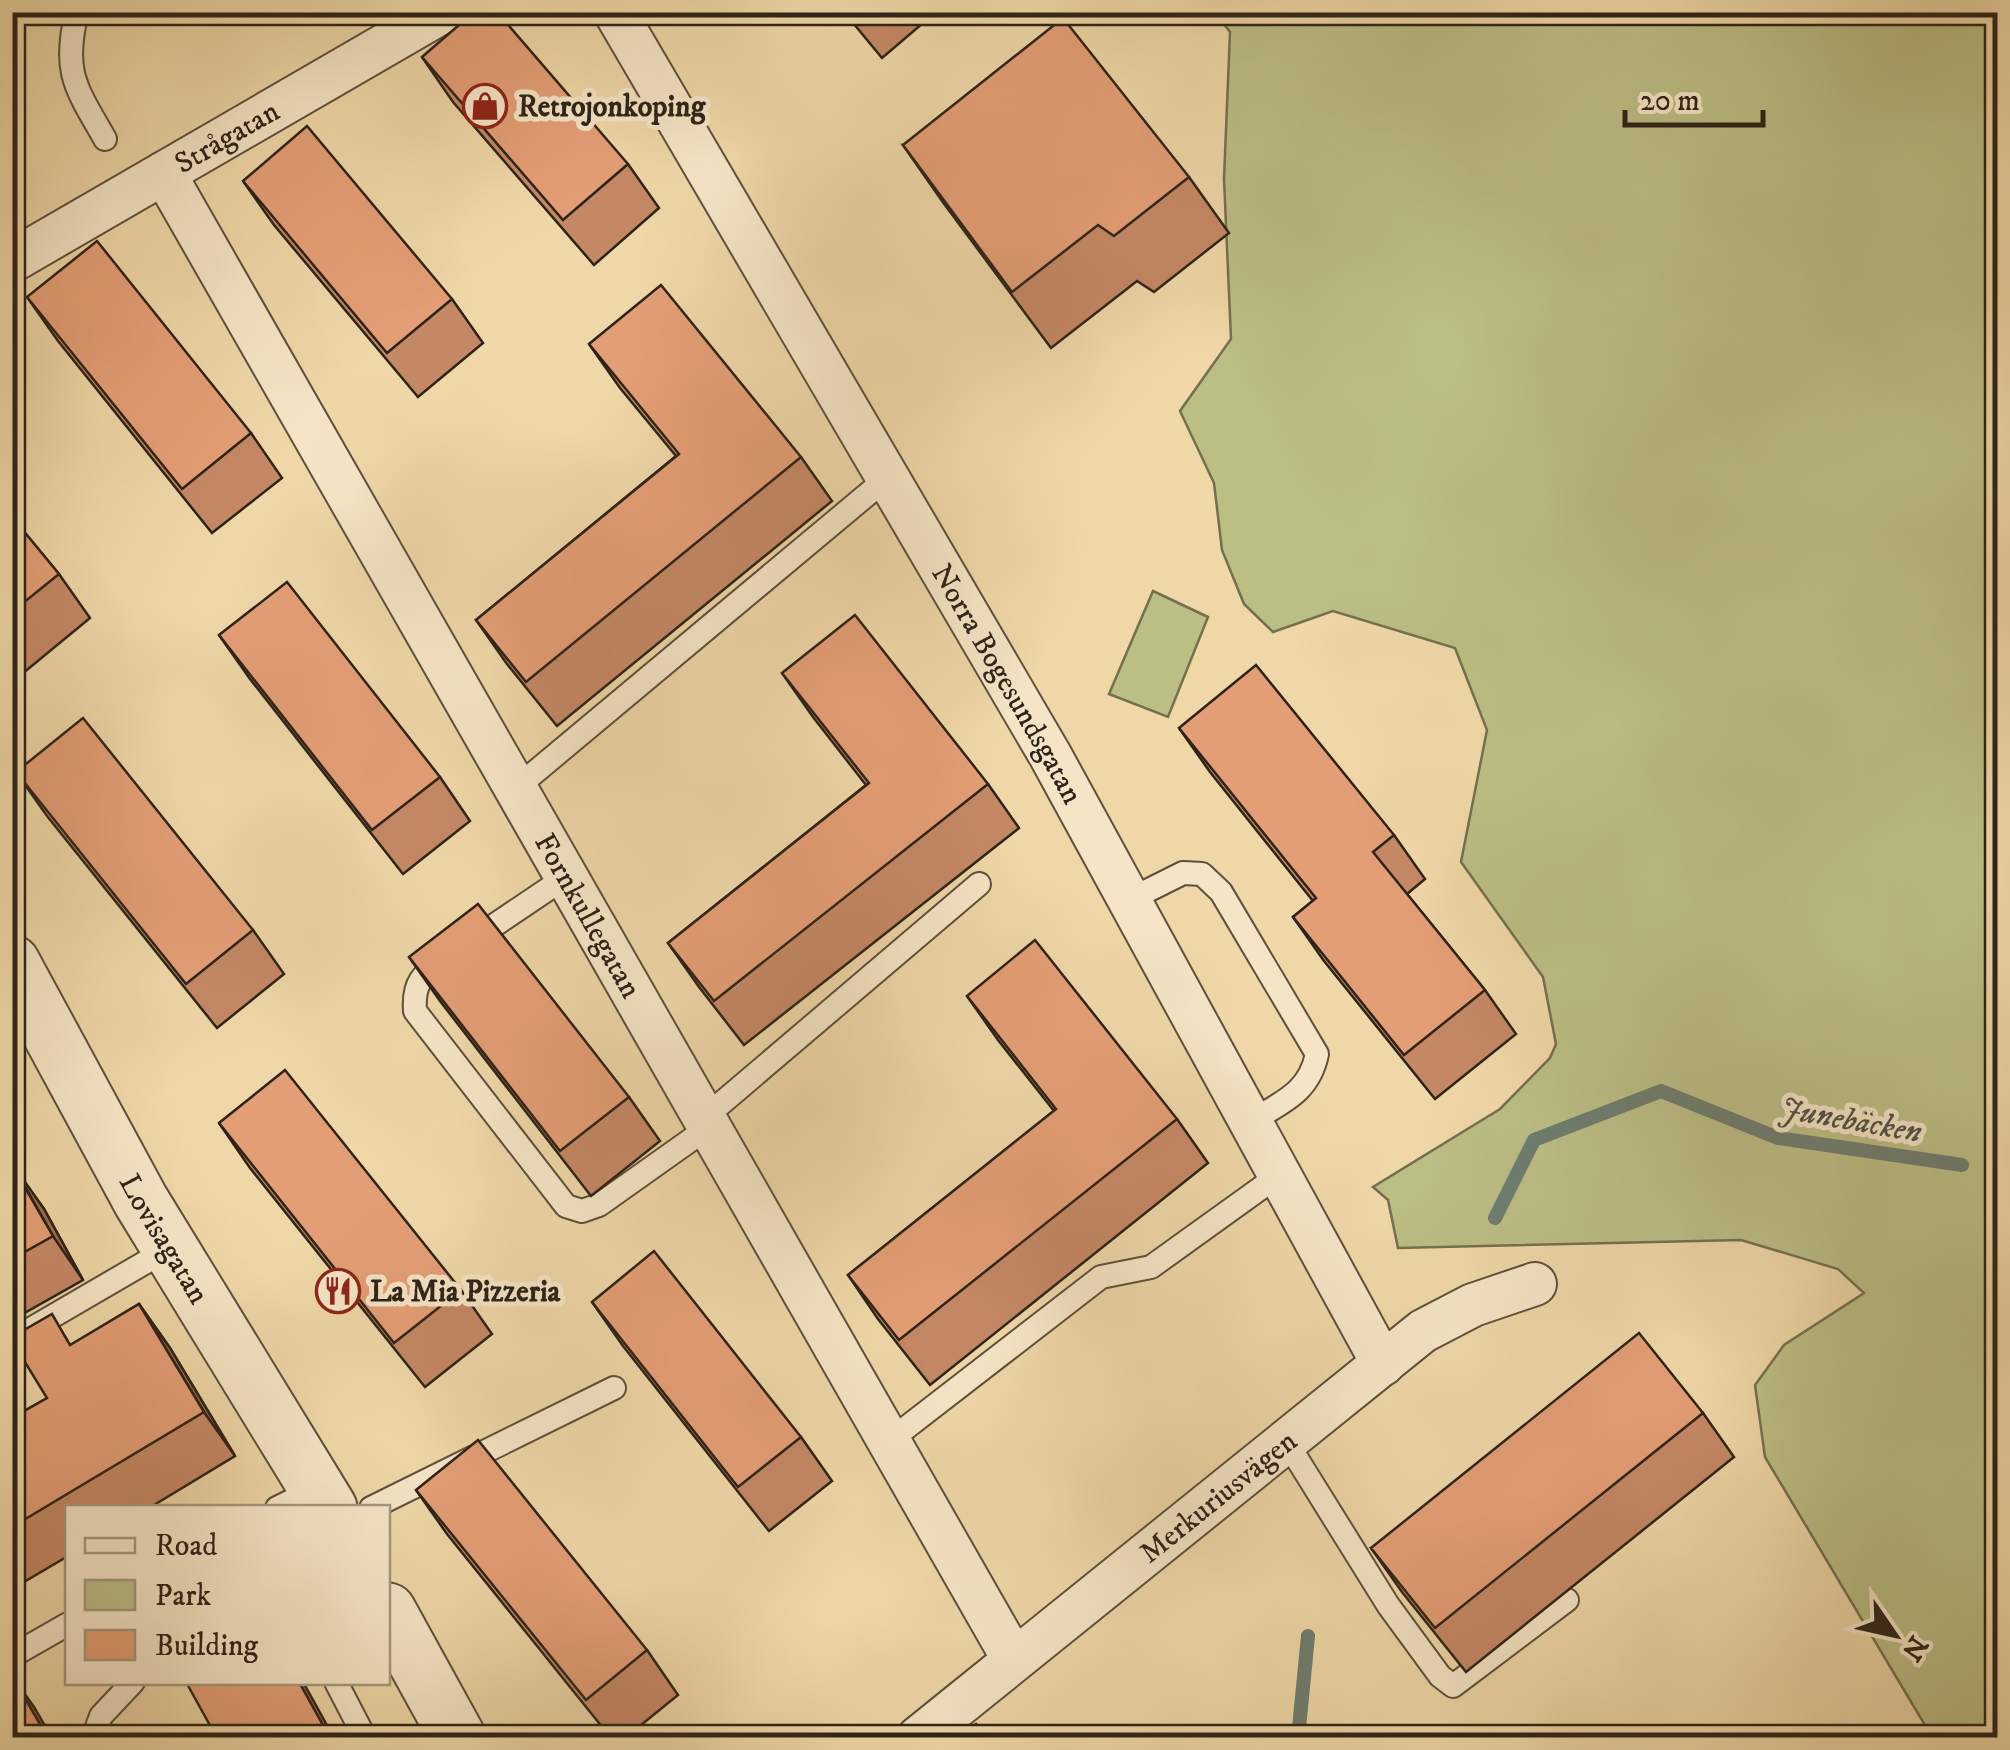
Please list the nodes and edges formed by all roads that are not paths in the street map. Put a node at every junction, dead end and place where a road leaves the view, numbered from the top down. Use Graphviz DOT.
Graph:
graph roads {
  1 [pos="77,12"];
  2 [pos="442,12"];
  3 [pos="615,12"];
  4 [pos="105,139"];
  5 [pos="164,172"];
  6 [pos="12,261"];
  7 [pos="887,478"];
  8 [pos="516,788"];
  9 [pos="566,877"];
  10 [pos="978,884"];
  11 [pos="1129,900"];
  12 [pos="19,993"];
  13 [pos="706,1122"];
  14 [pos="1250,1122"];
  15 [pos="1279,1175"];
  16 [pos="170,1248"];
  17 [pos="1535,1284"];
  18 [pos="12,1340"];
  19 [pos="1382,1364"];
  20 [pos="614,1388"];
  21 [pos="888,1441"];
  22 [pos="1286,1441"];
  23 [pos="308,1501"];
  24 [pos="377,1505"];
  25 [pos="1567,1600"];
  26 [pos="390,1615"];
  27 [pos="65,1626"];
  28 [pos="12,1656"];
  29 [pos="1014,1660"];
  30 [pos="131,1685"];
  31 [pos="338,1685"];
  32 [pos="93,1738"];
  33 [pos="366,1738"];
  34 [pos="458,1738"];
  35 [pos="918,1738"];
  1 -- 4 [label="lane"];
  2 -- 5 [label="street, Strågatan"];
  3 -- 7 [label="street, Norra Bogesundsgatan"];
  5 -- 6 [label="street, Strågatan"];
  5 -- 8 [label="street, Fornkullegatan"];
  7 -- 8 [label="lane"];
  7 -- 11 [label="street, Norra Bogesundsgatan"];
  8 -- 9 [label="street, Fornkullegatan"];
  9 -- 13 [label="street, Fornkullegatan"];
  9 -- 13 [label="lane"];
  10 -- 13 [label="lane"];
  11 -- 14 [label="street, Norra Bogesundsgatan"];
  11 -- 14 [label="lane"];
  12 -- 16 [label="street, Lovisagatan"];
  13 -- 21 [label="street, Fornkullegatan"];
  14 -- 15 [label="street, Norra Bogesundsgatan"];
  15 -- 19 [label="street, Norra Bogesundsgatan"];
  15 -- 21 [label="lane"];
  16 -- 18 [label="lane"];
  16 -- 23 [label="street, Lovisagatan"];
  17 -- 19 [label="street, Merkuriusvägen"];
  19 -- 22 [label="street, Merkuriusvägen"];
  20 -- 24 [label="lane"];
  21 -- 29 [label="street, Fornkullegatan"];
  22 -- 25 [label="lane"];
  22 -- 29 [label="street, Merkuriusvägen"];
  26 -- 34 [label="street"];
  27 -- 28 [label="lane"];
  29 -- 35 [label="street, Merkuriusvägen"];
  30 -- 32 [label="lane"];
  31 -- 33 [label="lane"];
}
